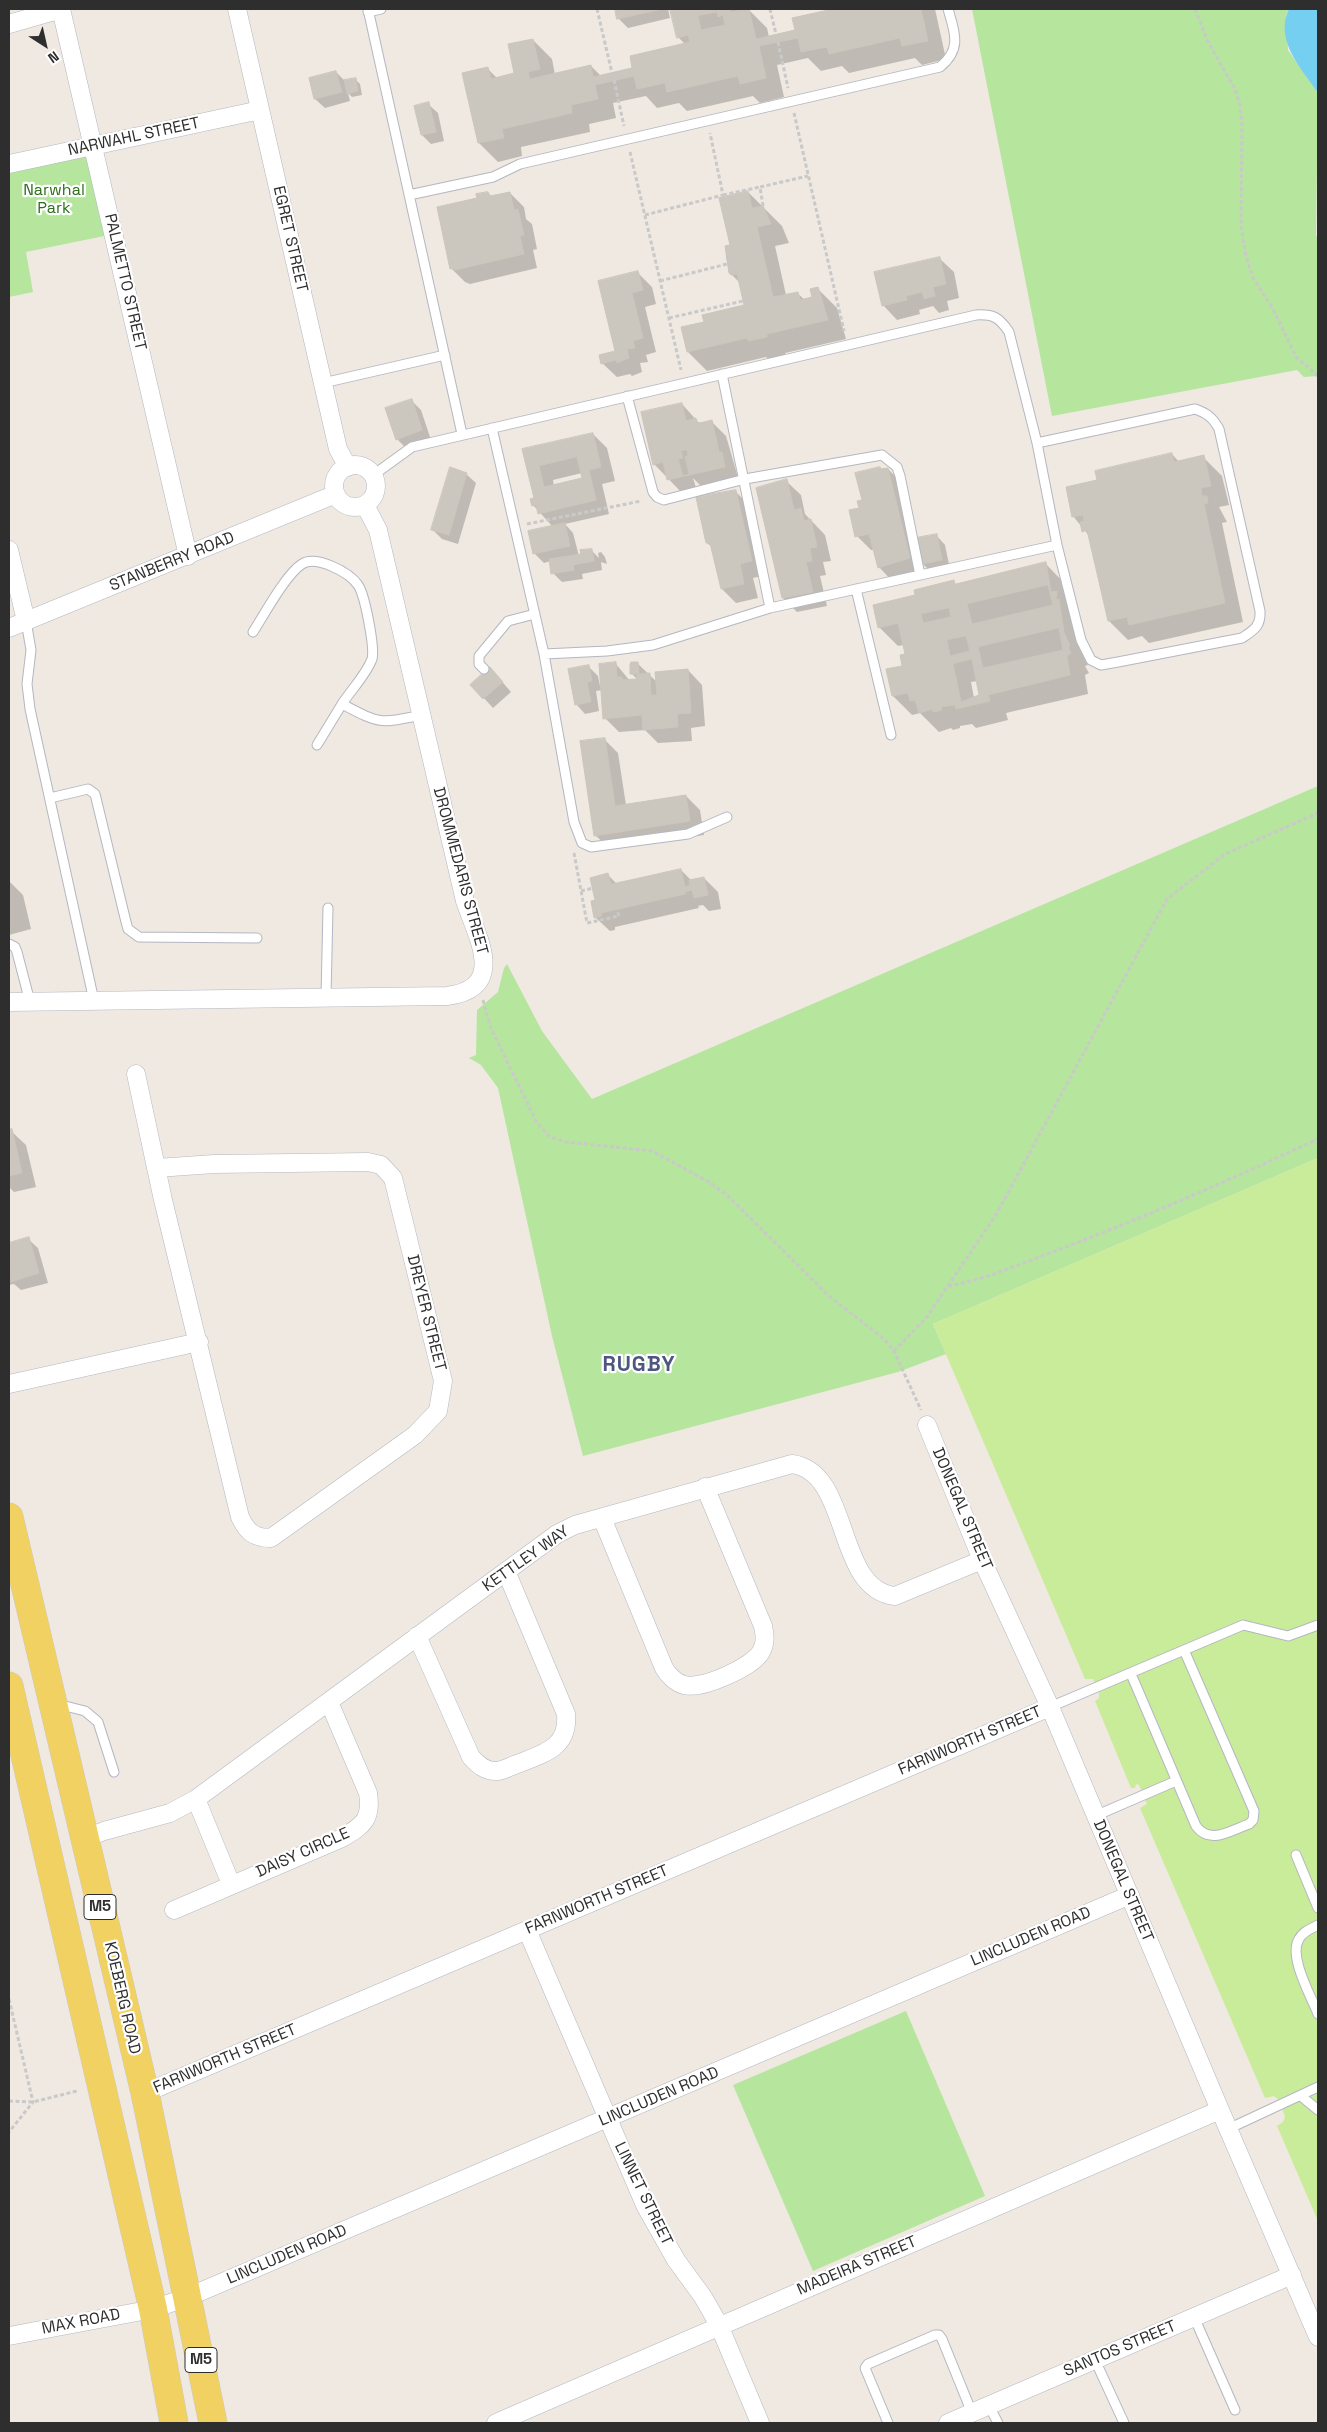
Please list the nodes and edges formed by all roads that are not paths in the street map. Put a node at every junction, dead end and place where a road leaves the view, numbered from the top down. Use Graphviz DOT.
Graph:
graph roads {
  1 [pos="61,9"];
  2 [pos="238,9"];
  3 [pos="381,9"];
  4 [pos="948,9"];
  5 [pos="368,10"];
  6 [pos="9,24"];
  7 [pos="260,110"];
  8 [pos="93,146"];
  9 [pos="9,164"];
  10 [pos="409,195"];
  11 [pos="445,355"];
  12 [pos="722,374"];
  13 [pos="323,383"];
  14 [pos="627,396"];
  15 [pos="492,428"];
  16 [pos="462,434"];
  17 [pos="1037,443"];
  18 [pos="348,467"];
  19 [pos="372,476"];
  20 [pos="745,479"];
  21 [pos="336,494"];
  22 [pos="365,505"];
  23 [pos="1057,545"];
  24 [pos="9,550"];
  25 [pos="188,556"];
  26 [pos="920,575"];
  27 [pos="856,589"];
  28 [pos="770,608"];
  29 [pos="535,614"];
  30 [pos="26,621"];
  31 [pos="9,628"];
  32 [pos="253,632"];
  33 [pos="544,654"];
  34 [pos="484,669"];
  35 [pos="342,704"];
  36 [pos="422,715"];
  37 [pos="891,735"];
  38 [pos="316,744"];
  39 [pos="50,798"];
  40 [pos="727,817"];
  41 [pos="328,908"];
  42 [pos="257,938"];
  43 [pos="9,944"];
  44 [pos="326,997"];
  45 [pos="94,1001"];
  46 [pos="9,1002"];
  47 [pos="30,1002"];
  48 [pos="136,1074"];
  49 [pos="157,1168"];
  50 [pos="199,1342"];
  51 [pos="9,1384"];
  52 [pos="927,1425"];
  53 [pos="705,1488"];
  54 [pos="9,1517"];
  55 [pos="602,1518"];
  56 [pos="982,1560"];
  57 [pos="506,1571"];
  58 [pos="1318,1625"];
  59 [pos="417,1636"];
  60 [pos="1184,1650"];
  61 [pos="1131,1674"];
  62 [pos="9,1686"];
  63 [pos="329,1702"];
  64 [pos="52,1703"];
  65 [pos="1050,1707"];
  66 [pos="114,1772"];
  67 [pos="1176,1781"];
  68 [pos="196,1799"];
  69 [pos="1095,1816"];
  70 [pos="84,1839"];
  71 [pos="1296,1854"];
  72 [pos="232,1884"];
  73 [pos="1130,1895"];
  74 [pos="1318,1908"];
  75 [pos="174,1910"];
  76 [pos="1318,1925"];
  77 [pos="528,1930"];
  78 [pos="1318,2014"];
  79 [pos="1318,2088"];
  80 [pos="145,2093"];
  81 [pos="1302,2096"];
  82 [pos="1220,2110"];
  83 [pos="1318,2110"];
  84 [pos="608,2119"];
  85 [pos="1228,2129"];
  86 [pos="1292,2275"];
  87 [pos="188,2297"];
  88 [pos="152,2309"];
  89 [pos="1194,2317"];
  90 [pos="719,2325"];
  91 [pos="9,2336"];
  92 [pos="1318,2337"];
  93 [pos="1095,2360"];
  94 [pos="989,2406"];
  95 [pos="1235,2410"];
  96 [pos="972,2413"];
  97 [pos="174,2423"];
  98 [pos="212,2423"];
  99 [pos="496,2423"];
  100 [pos="760,2423"];
  101 [pos="888,2423"];
  102 [pos="948,2423"];
  103 [pos="998,2423"];
  104 [pos="1124,2423"];
  1 -- 6 [label="street"];
  1 -- 8 [label="street, PALMETTO STREET"];
  2 -- 7 [label="street, EGRET STREET"];
  3 -- 5 [label="lane"];
  4 -- 10 [label="lane"];
  5 -- 10 [label="lane"];
  7 -- 8 [label="street, NARWAHL STREET"];
  7 -- 13 [label="street, EGRET STREET"];
  8 -- 9 [label="street, NARWAHL STREET"];
  8 -- 25 [label="street, PALMETTO STREET"];
  10 -- 11 [label="lane"];
  11 -- 13 [label="lane"];
  11 -- 16 [label="lane"];
  12 -- 14 [label="lane"];
  12 -- 17 [label="lane"];
  12 -- 20 [label="lane"];
  13 -- 18 [label="street, EGRET STREET"];
  14 -- 15 [label="lane"];
  14 -- 20 [label="lane"];
  15 -- 16 [label="lane"];
  15 -- 29 [label="lane"];
  16 -- 19 [label="lane"];
  17 -- 23 [label="lane"];
  17 -- 23 [label="lane"];
  18 -- 19 [label="street"];
  18 -- 21 [label="street"];
  19 -- 22 [label="street"];
  20 -- 26 [label="lane"];
  20 -- 28 [label="lane"];
  21 -- 22 [label="street"];
  21 -- 25 [label="street, STANBERRY ROAD"];
  22 -- 36 [label="street, DROMMEDARIS STREET"];
  23 -- 26 [label="lane"];
  24 -- 30 [label="street"];
  25 -- 30 [label="street, STANBERRY ROAD"];
  26 -- 27 [label="lane"];
  27 -- 28 [label="lane"];
  27 -- 37 [label="lane"];
  28 -- 33 [label="lane"];
  29 -- 33 [label="lane"];
  29 -- 34 [label="lane"];
  30 -- 31 [label="street, STANBERRY ROAD"];
  30 -- 39 [label="lane"];
  32 -- 35 [label="lane"];
  33 -- 40 [label="lane"];
  35 -- 36 [label="lane"];
  35 -- 38 [label="lane"];
  36 -- 44 [label="street, DROMMEDARIS STREET"];
  39 -- 42 [label="lane"];
  39 -- 45 [label="lane"];
  41 -- 44 [label="lane"];
  43 -- 47 [label="lane"];
  44 -- 45 [label="street"];
  45 -- 47 [label="street"];
  46 -- 47 [label="street"];
  48 -- 49 [label="street, DREYER STREET"];
  49 -- 50 [label="street, DREYER STREET"];
  49 -- 50 [label="street, DREYER STREET"];
  50 -- 51 [label="street"];
  52 -- 56 [label="street, DONEGAL STREET"];
  53 -- 55 [label="street, KETTLEY WAY"];
  53 -- 55 [label="street"];
  53 -- 56 [label="street, KETTLEY WAY"];
  54 -- 64 [label="main road, KOEBERG ROAD / M5"];
  55 -- 57 [label="street, KETTLEY WAY"];
  56 -- 65 [label="street, DONEGAL STREET"];
  57 -- 59 [label="street, KETTLEY WAY"];
  57 -- 59 [label="street"];
  58 -- 60 [label="lane"];
  59 -- 63 [label="street, KETTLEY WAY"];
  60 -- 61 [label="lane"];
  60 -- 67 [label="lane"];
  61 -- 65 [label="lane"];
  61 -- 67 [label="lane"];
  62 -- 88 [label="main road, M5"];
  63 -- 68 [label="street, KETTLEY WAY"];
  63 -- 72 [label="street, DAISY CIRCLE"];
  64 -- 66 [label="lane"];
  64 -- 70 [label="main road, KOEBERG ROAD / M5"];
  65 -- 69 [label="street, DONEGAL STREET"];
  65 -- 77 [label="street, FARNWORTH STREET"];
  67 -- 69 [label="lane"];
  68 -- 70 [label="street, KETTLEY WAY"];
  68 -- 72 [label="street"];
  69 -- 73 [label="street, DONEGAL STREET"];
  70 -- 80 [label="main road, KOEBERG ROAD / M5"];
  71 -- 74 [label="lane"];
  72 -- 75 [label="street, DAISY CIRCLE"];
  73 -- 82 [label="street, DONEGAL STREET"];
  73 -- 84 [label="street, LINCLUDEN ROAD"];
  76 -- 78 [label="lane"];
  77 -- 80 [label="street, FARNWORTH STREET"];
  77 -- 84 [label="street, LINNET STREET"];
  79 -- 81 [label="lane"];
  80 -- 87 [label="main road, KOEBERG ROAD / M5"];
  81 -- 83 [label="lane"];
  81 -- 85 [label="lane"];
  82 -- 85 [label="street, DONEGAL STREET"];
  82 -- 90 [label="street, MADEIRA STREET"];
  84 -- 87 [label="street, LINCLUDEN ROAD"];
  84 -- 90 [label="street, LINNET STREET"];
  85 -- 86 [label="street, DONEGAL STREET"];
  86 -- 89 [label="street, SANTOS STREET"];
  86 -- 92 [label="street, DONEGAL STREET"];
  87 -- 88 [label="street, LINCLUDEN ROAD"];
  87 -- 98 [label="main road, KOEBERG ROAD / M5"];
  88 -- 91 [label="street, MAX ROAD"];
  88 -- 97 [label="main road, M5"];
  89 -- 93 [label="street, SANTOS STREET"];
  89 -- 95 [label="lane"];
  90 -- 99 [label="street, MADEIRA STREET"];
  90 -- 100 [label="street, LINNET STREET"];
  93 -- 94 [label="street, SANTOS STREET"];
  93 -- 104 [label="lane"];
  94 -- 96 [label="street, SANTOS STREET"];
  94 -- 103 [label="lane"];
  96 -- 101 [label="lane"];
  96 -- 102 [label="street, SANTOS STREET"];
}
